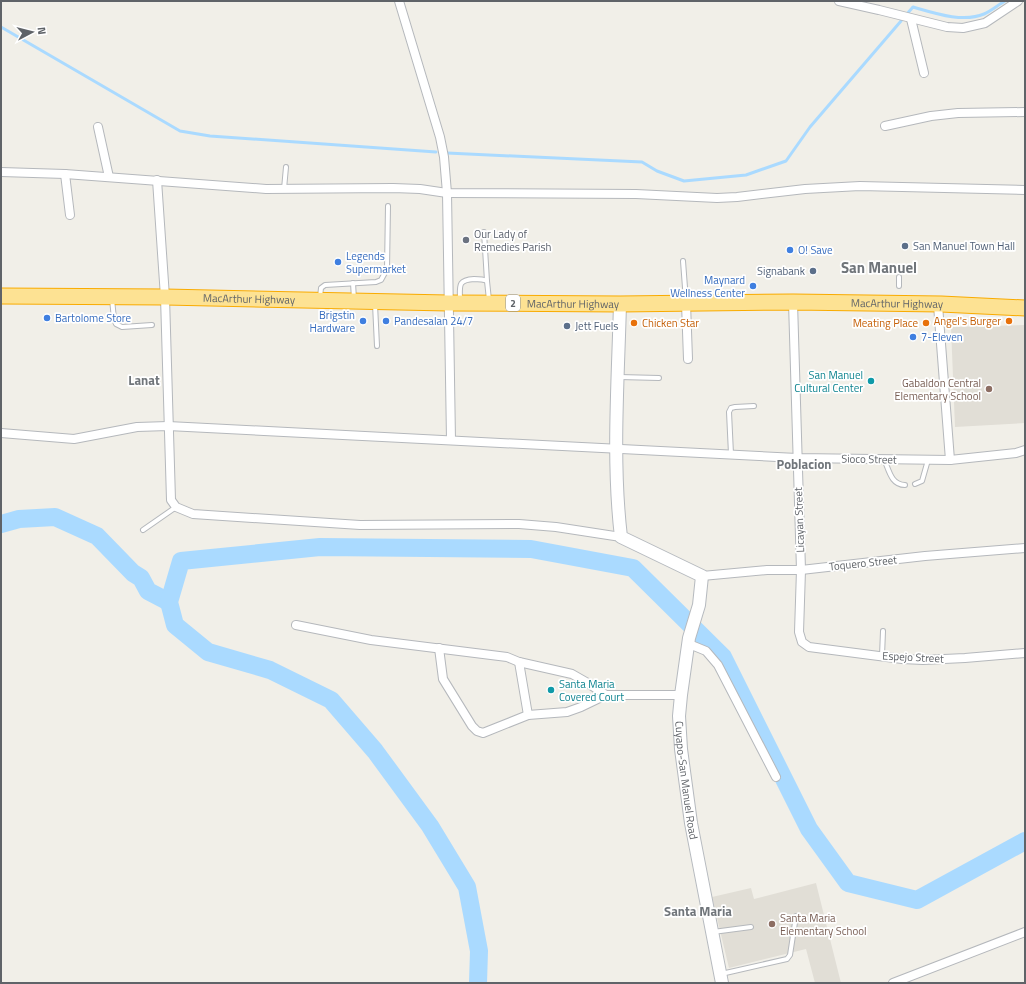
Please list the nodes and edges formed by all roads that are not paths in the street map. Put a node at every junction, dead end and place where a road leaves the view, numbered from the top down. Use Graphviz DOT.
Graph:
graph roads {
  1 [pos="399,1"];
  2 [pos="840,1"];
  3 [pos="1018,1"];
  4 [pos="911,18"];
  5 [pos="924,74"];
  6 [pos="1025,112"];
  7 [pos="884,126"];
  8 [pos="98,127"];
  9 [pos="286,167"];
  10 [pos="1,172"];
  11 [pos="65,174"];
  12 [pos="109,177"];
  13 [pos="157,180"];
  14 [pos="284,189"];
  15 [pos="1025,190"];
  16 [pos="447,193"];
  17 [pos="388,206"];
  18 [pos="70,215"];
  19 [pos="484,232"];
  20 [pos="683,261"];
  21 [pos="899,277"];
  22 [pos="487,281"];
  23 [pos="353,283"];
  24 [pos="899,286"];
  25 [pos="1,296"];
  26 [pos="112,297"];
  27 [pos="165,297"];
  28 [pos="319,301"];
  29 [pos="354,302"];
  30 [pos="375,302"];
  31 [pos="793,302"];
  32 [pos="454,303"];
  33 [pos="489,303"];
  34 [pos="686,303"];
  35 [pos="620,304"];
  36 [pos="938,305"];
  37 [pos="1025,308"];
  38 [pos="152,325"];
  39 [pos="377,346"];
  40 [pos="688,360"];
  41 [pos="618,377"];
  42 [pos="659,378"];
  43 [pos="754,406"];
  44 [pos="168,426"];
  45 [pos="1,433"];
  46 [pos="451,440"];
  47 [pos="617,449"];
  48 [pos="1025,450"];
  49 [pos="731,455"];
  50 [pos="797,458"];
  51 [pos="884,459"];
  52 [pos="928,460"];
  53 [pos="950,460"];
  54 [pos="915,484"];
  55 [pos="905,485"];
  56 [pos="176,507"];
  57 [pos="143,530"];
  58 [pos="621,537"];
  59 [pos="1025,548"];
  60 [pos="801,570"];
  61 [pos="702,576"];
  62 [pos="296,625"];
  63 [pos="883,631"];
  64 [pos="689,641"];
  65 [pos="802,642"];
  66 [pos="439,648"];
  67 [pos="1025,653"];
  68 [pos="882,656"];
  69 [pos="519,662"];
  70 [pos="606,695"];
  71 [pos="681,695"];
  72 [pos="528,715"];
  73 [pos="776,777"];
  74 [pos="796,916"];
  75 [pos="751,927"];
  76 [pos="712,932"];
  77 [pos="1025,932"];
  78 [pos="722,979"];
  79 [pos="894,983"];
  1 -- 16 [label="street"];
  2 -- 4 [label="street"];
  3 -- 4 [label="street"];
  4 -- 5 [label="street"];
  6 -- 7 [label="street"];
  8 -- 12 [label="street"];
  9 -- 14 [label="lane"];
  10 -- 11 [label="street"];
  11 -- 12 [label="street"];
  11 -- 18 [label="street"];
  12 -- 13 [label="street"];
  13 -- 14 [label="street"];
  13 -- 27 [label="street"];
  14 -- 16 [label="street"];
  15 -- 16 [label="street"];
  16 -- 32 [label="street"];
  17 -- 23 [label="lane"];
  19 -- 22 [label="lane"];
  20 -- 34 [label="lane"];
  21 -- 24 [label="lane"];
  22 -- 32 [label="lane"];
  22 -- 33 [label="lane"];
  23 -- 28 [label="lane"];
  23 -- 29 [label="lane"];
  25 -- 26 [label="highway, MacArthur Highway / 2"];
  26 -- 27 [label="highway, MacArthur Highway / 2"];
  26 -- 38 [label="lane"];
  27 -- 28 [label="highway, MacArthur Highway / 2"];
  27 -- 44 [label="street"];
  28 -- 29 [label="highway, MacArthur Highway / 2"];
  29 -- 30 [label="highway, MacArthur Highway / 2"];
  30 -- 32 [label="highway, MacArthur Highway / 2"];
  30 -- 39 [label="lane"];
  31 -- 34 [label="highway, MacArthur Highway / 2"];
  31 -- 36 [label="highway, MacArthur Highway / 2"];
  31 -- 50 [label="street, Licayan Street"];
  32 -- 33 [label="highway, MacArthur Highway / 2"];
  32 -- 46 [label="street"];
  33 -- 35 [label="highway, MacArthur Highway / 2"];
  34 -- 35 [label="highway, MacArthur Highway / 2"];
  34 -- 40 [label="street"];
  35 -- 41 [label="street"];
  36 -- 37 [label="highway, MacArthur Highway / 2"];
  36 -- 53 [label="street"];
  41 -- 42 [label="lane"];
  41 -- 47 [label="street"];
  43 -- 49 [label="lane"];
  44 -- 45 [label="street, Sioco Street"];
  44 -- 46 [label="street, Sioco Street"];
  44 -- 56 [label="street"];
  46 -- 47 [label="street, Sioco Street"];
  47 -- 49 [label="street, Sioco Street"];
  47 -- 58 [label="street"];
  48 -- 53 [label="street, Sioco Street"];
  49 -- 50 [label="street, Sioco Street"];
  50 -- 51 [label="street, Sioco Street"];
  50 -- 60 [label="street, Licayan Street"];
  51 -- 52 [label="street, Sioco Street"];
  51 -- 55 [label="lane"];
  52 -- 53 [label="street, Sioco Street"];
  52 -- 54 [label="lane"];
  56 -- 57 [label="lane"];
  56 -- 58 [label="street"];
  58 -- 61 [label="street"];
  59 -- 60 [label="street, Toquero Street"];
  60 -- 61 [label="street, Toquero Street"];
  60 -- 65 [label="street, Licayan Street"];
  61 -- 64 [label="street, Cuyapo-San Manuel Road"];
  62 -- 66 [label="street"];
  63 -- 68 [label="lane"];
  64 -- 71 [label="street, Cuyapo-San Manuel Road"];
  64 -- 73 [label="street"];
  65 -- 68 [label="street, Espejo Street"];
  66 -- 69 [label="street"];
  66 -- 72 [label="street"];
  67 -- 68 [label="street, Espejo Street"];
  69 -- 70 [label="street"];
  69 -- 72 [label="street"];
  70 -- 71 [label="street"];
  70 -- 72 [label="street"];
  71 -- 76 [label="street, Cuyapo-San Manuel Road"];
  74 -- 78 [label="lane"];
  75 -- 76 [label="lane"];
  76 -- 78 [label="street, Cuyapo-San Manuel Road"];
  77 -- 79 [label="street"];
}
